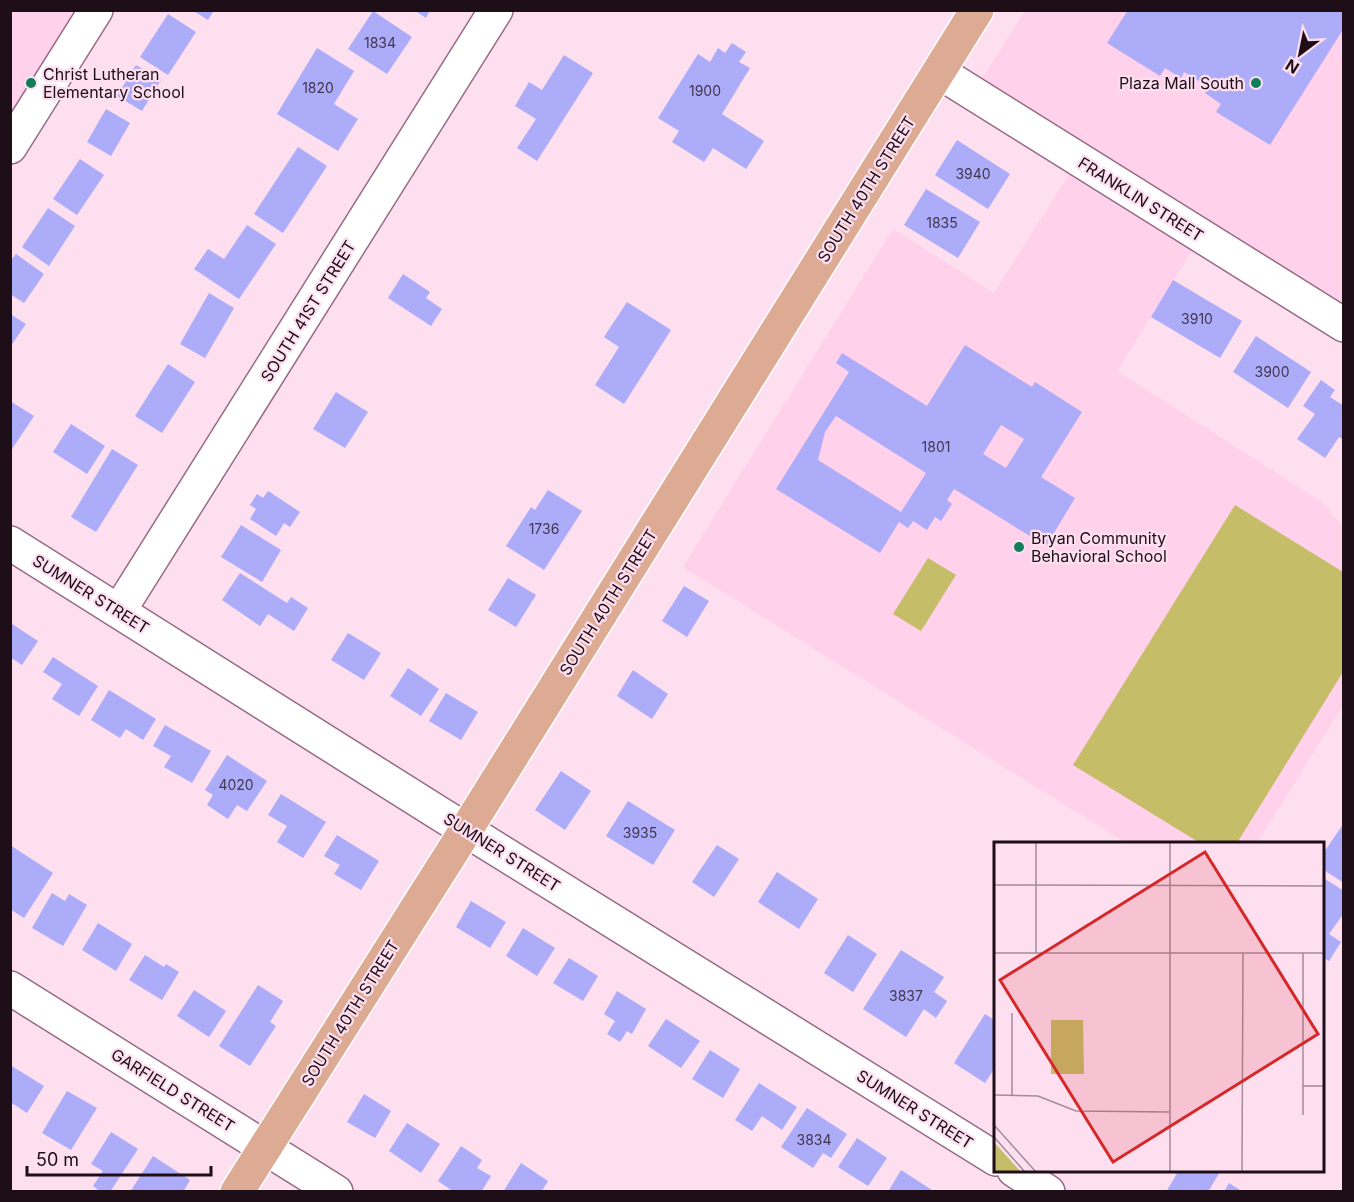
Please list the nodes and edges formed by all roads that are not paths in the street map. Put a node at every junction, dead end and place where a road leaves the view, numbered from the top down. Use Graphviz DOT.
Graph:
graph roads {
  1 [pos="96,10"];
  2 [pos="496,10"];
  3 [pos="977,10"];
  4 [pos="939,72"];
  5 [pos="10,147"];
  6 [pos="1344,326"];
  7 [pos="10,543"];
  8 [pos="119,611"];
  9 [pos="466,830"];
  10 [pos="10,988"];
  11 [pos="265,1147"];
  12 [pos="994,1158"];
  13 [pos="1017,1172"];
  14 [pos="237,1191"];
  15 [pos="336,1191"];
  16 [pos="1048,1191"];
  1 -- 5 [label="street"];
  2 -- 8 [label="street, SOUTH 41ST STREET"];
  3 -- 4 [label="main road, SOUTH 40TH STREET"];
  4 -- 6 [label="street, FRANKLIN STREET"];
  4 -- 9 [label="main road, SOUTH 40TH STREET"];
  7 -- 8 [label="street, SUMNER STREET"];
  8 -- 9 [label="street, SUMNER STREET"];
  9 -- 11 [label="main road, SOUTH 40TH STREET"];
  9 -- 12 [label="street, SUMNER STREET"];
  10 -- 11 [label="street, GARFIELD STREET"];
  11 -- 14 [label="main road, SOUTH 40TH STREET"];
  11 -- 15 [label="street, GARFIELD STREET"];
  13 -- 16 [label="street"];
}
